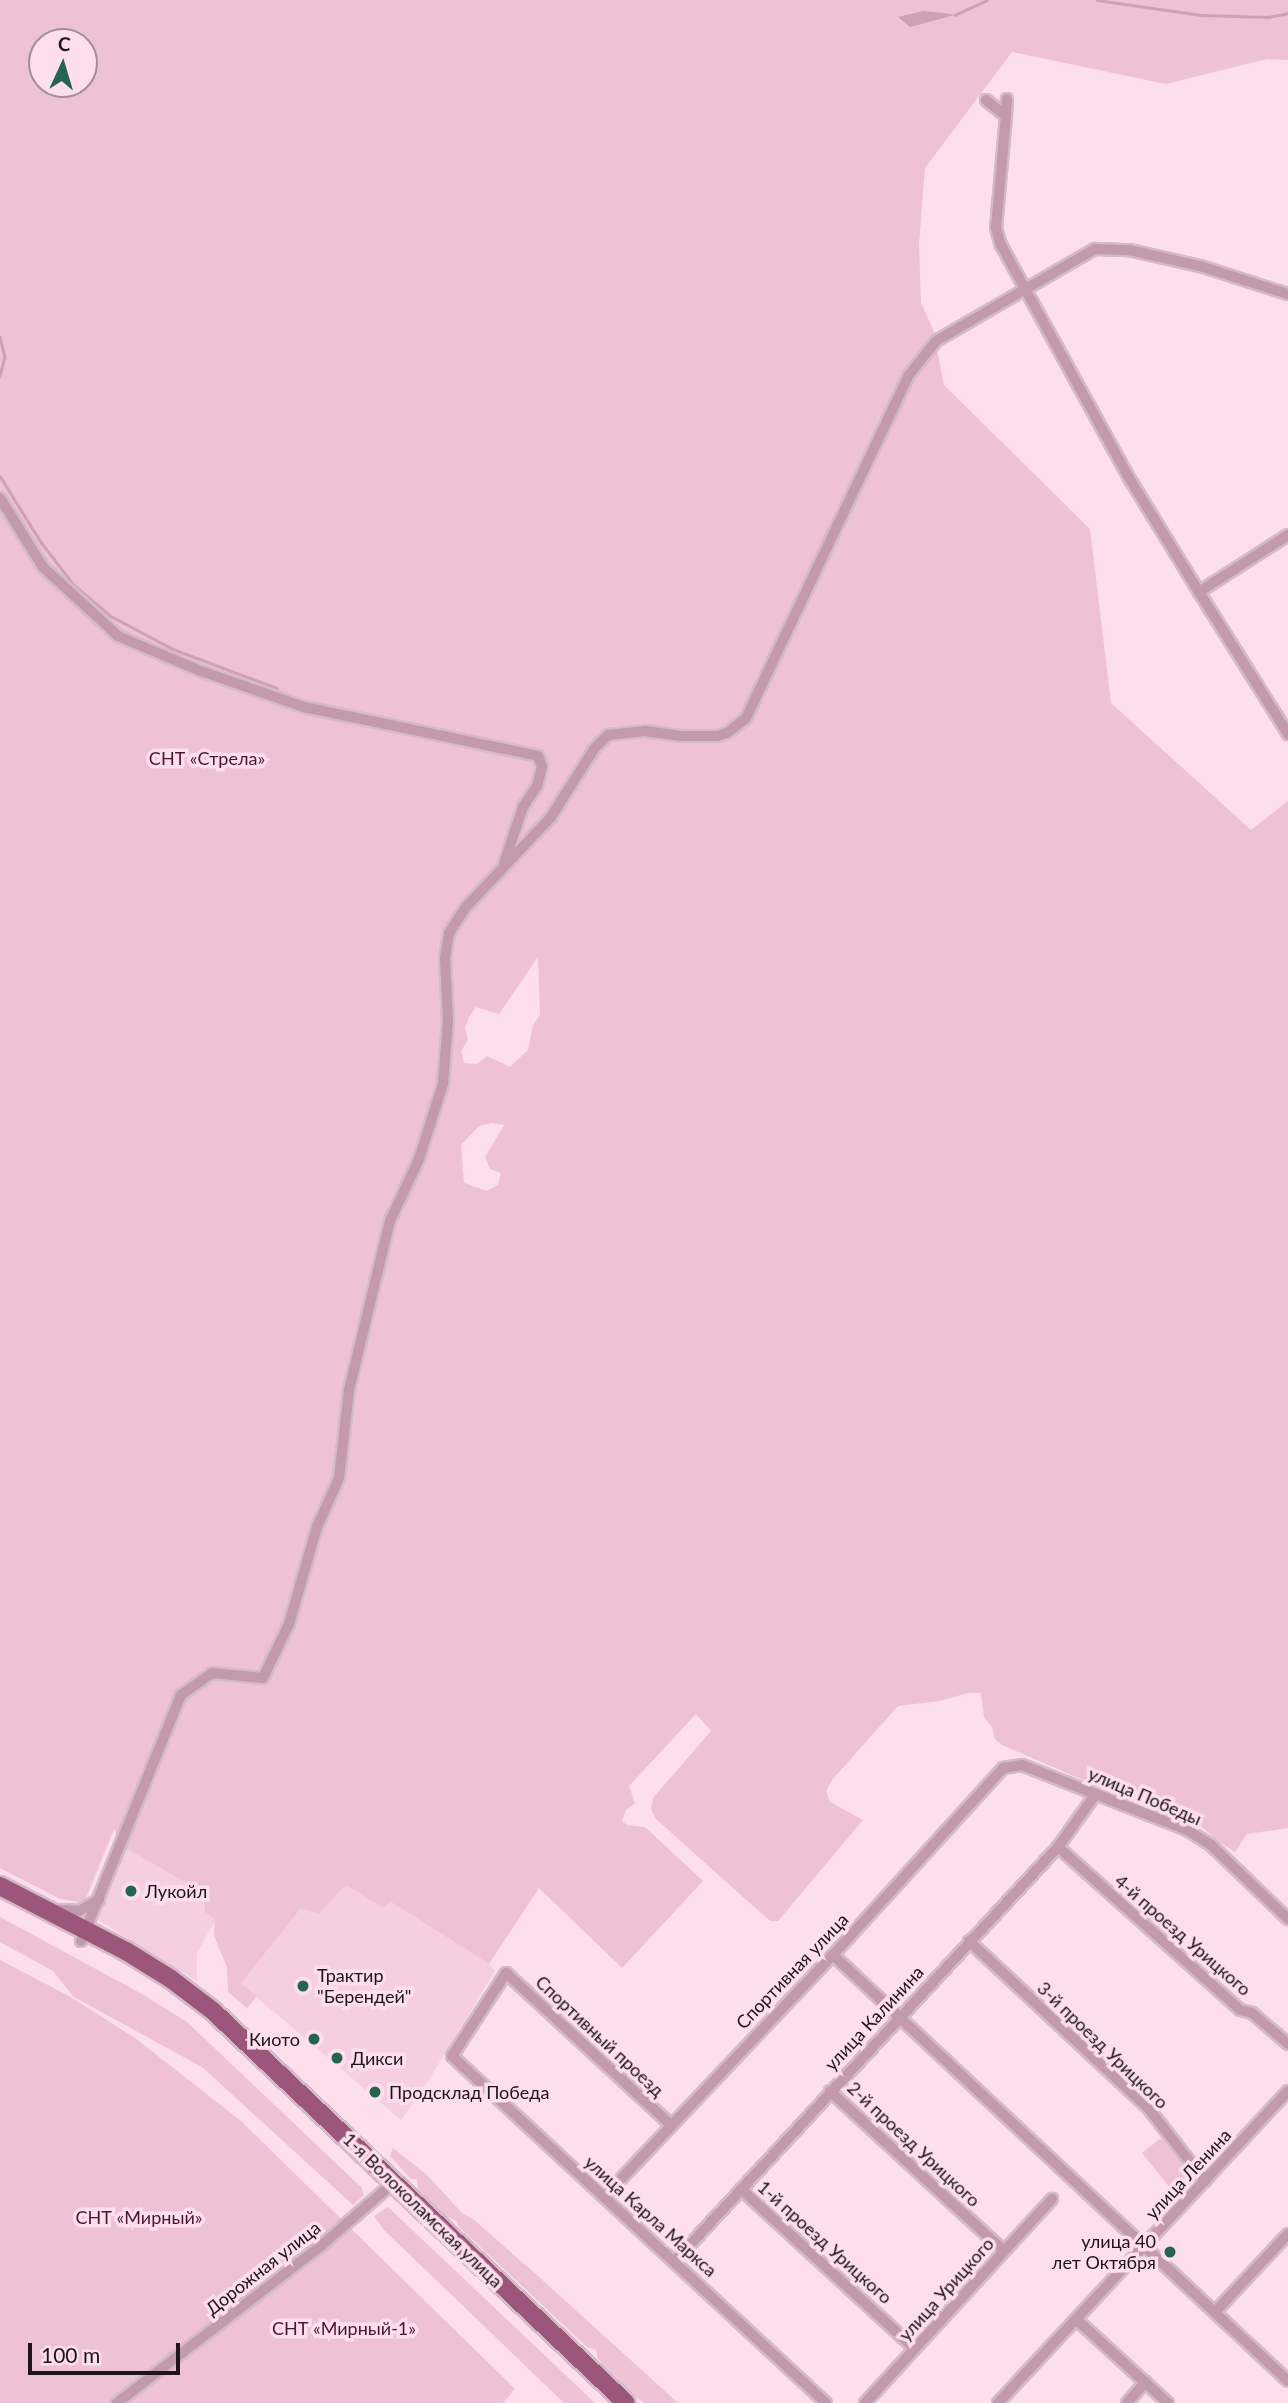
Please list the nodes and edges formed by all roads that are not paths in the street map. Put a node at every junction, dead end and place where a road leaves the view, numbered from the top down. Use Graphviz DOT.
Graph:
graph roads {
  1 [pos="1007,99"];
  2 [pos="986,100"];
  3 [pos="1006,116"];
  4 [pos="1024,290"];
  5 [pos="1288,294"];
  6 [pos="0,498"];
  7 [pos="1288,536"];
  8 [pos="1199,592"];
  9 [pos="1288,734"];
  10 [pos="503,866"];
  11 [pos="1003,1768"];
  12 [pos="1095,1795"];
  13 [pos="1058,1847"];
  14 [pos="0,1886"];
  15 [pos="0,1900"];
  16 [pos="99,1900"];
  17 [pos="42,1908"];
  18 [pos="1288,1919"];
  19 [pos="84,1936"];
  20 [pos="969,1941"];
  21 [pos="833,1955"];
  22 [pos="901,2016"];
  23 [pos="1288,2045"];
  24 [pos="452,2056"];
  25 [pos="830,2091"];
  26 [pos="1288,2091"];
  27 [pos="671,2125"];
  28 [pos="1205,2181"];
  29 [pos="390,2186"];
  30 [pos="741,2189"];
  31 [pos="604,2197"];
  32 [pos="1052,2199"];
  33 [pos="1288,2234"];
  34 [pos="1144,2247"];
  35 [pos="1004,2251"];
  36 [pos="676,2261"];
  37 [pos="1215,2312"];
  38 [pos="1077,2320"];
  39 [pos="915,2349"];
  40 [pos="1288,2381"];
  41 [pos="1145,2382"];
  42 [pos="117,2403"];
  43 [pos="611,2403"];
  44 [pos="626,2403"];
  45 [pos="826,2403"];
  46 [pos="866,2403"];
  47 [pos="998,2403"];
  48 [pos="1127,2403"];
  49 [pos="1168,2403"];
  1 -- 3 [label="street"];
  2 -- 3 [label="street"];
  3 -- 4 [label="street"];
  4 -- 5 [label="street"];
  4 -- 8 [label="street"];
  4 -- 10 [label="street"];
  6 -- 10 [label="street"];
  7 -- 8 [label="street"];
  8 -- 9 [label="street"];
  10 -- 16 [label="street"];
  11 -- 12 [label="street, улица Победы"];
  11 -- 21 [label="street, Спортивная улица"];
  12 -- 13 [label="street, улица Калинина"];
  12 -- 18 [label="street, улица Победы"];
  13 -- 20 [label="street, улица Калинина"];
  13 -- 23 [label="street, 4-й проезд Урицкого"];
  14 -- 17 [label="main road"];
  15 -- 19 [label="main road"];
  16 -- 17 [label="street"];
  16 -- 19 [label="street"];
  17 -- 19 [label="main road"];
  19 -- 29 [label="main road, 1-я Волоколамская улица"];
  20 -- 22 [label="street, улица Калинина"];
  20 -- 28 [label="street, 3-й проезд Урицкого"];
  21 -- 22 [label="street"];
  21 -- 27 [label="street, Спортивная улица"];
  22 -- 25 [label="street, улица Калинина"];
  22 -- 34 [label="street"];
  24 -- 27 [label="street, Спортивный проезд"];
  24 -- 31 [label="street, улица Карла Маркса"];
  25 -- 30 [label="street, улица Калинина"];
  25 -- 35 [label="street, 2-й проезд Урицкого"];
  26 -- 28 [label="street, улица Ленина"];
  27 -- 31 [label="street, Спортивная улица"];
  28 -- 34 [label="street, улица Ленина"];
  29 -- 42 [label="street, Дорожная улица"];
  29 -- 43 [label="main road, 1-я Волоколамская улица"];
  29 -- 44 [label="main road, 1-я Волоколамская улица"];
  30 -- 36 [label="street, улица Калинина"];
  30 -- 39 [label="street, 1-й проезд Урицкого"];
  31 -- 36 [label="street, улица Карла Маркса"];
  32 -- 35 [label="street, улица Урицкого"];
  33 -- 37 [label="street"];
  34 -- 37 [label="street"];
  34 -- 38 [label="street, улица Ленина"];
  35 -- 39 [label="street, улица Урицкого"];
  36 -- 45 [label="street, улица Карла Маркса"];
  37 -- 40 [label="street"];
  38 -- 41 [label="street"];
  38 -- 47 [label="street, улица Ленина"];
  39 -- 46 [label="street, улица Урицкого"];
  41 -- 48 [label="street"];
  41 -- 49 [label="street"];
}
